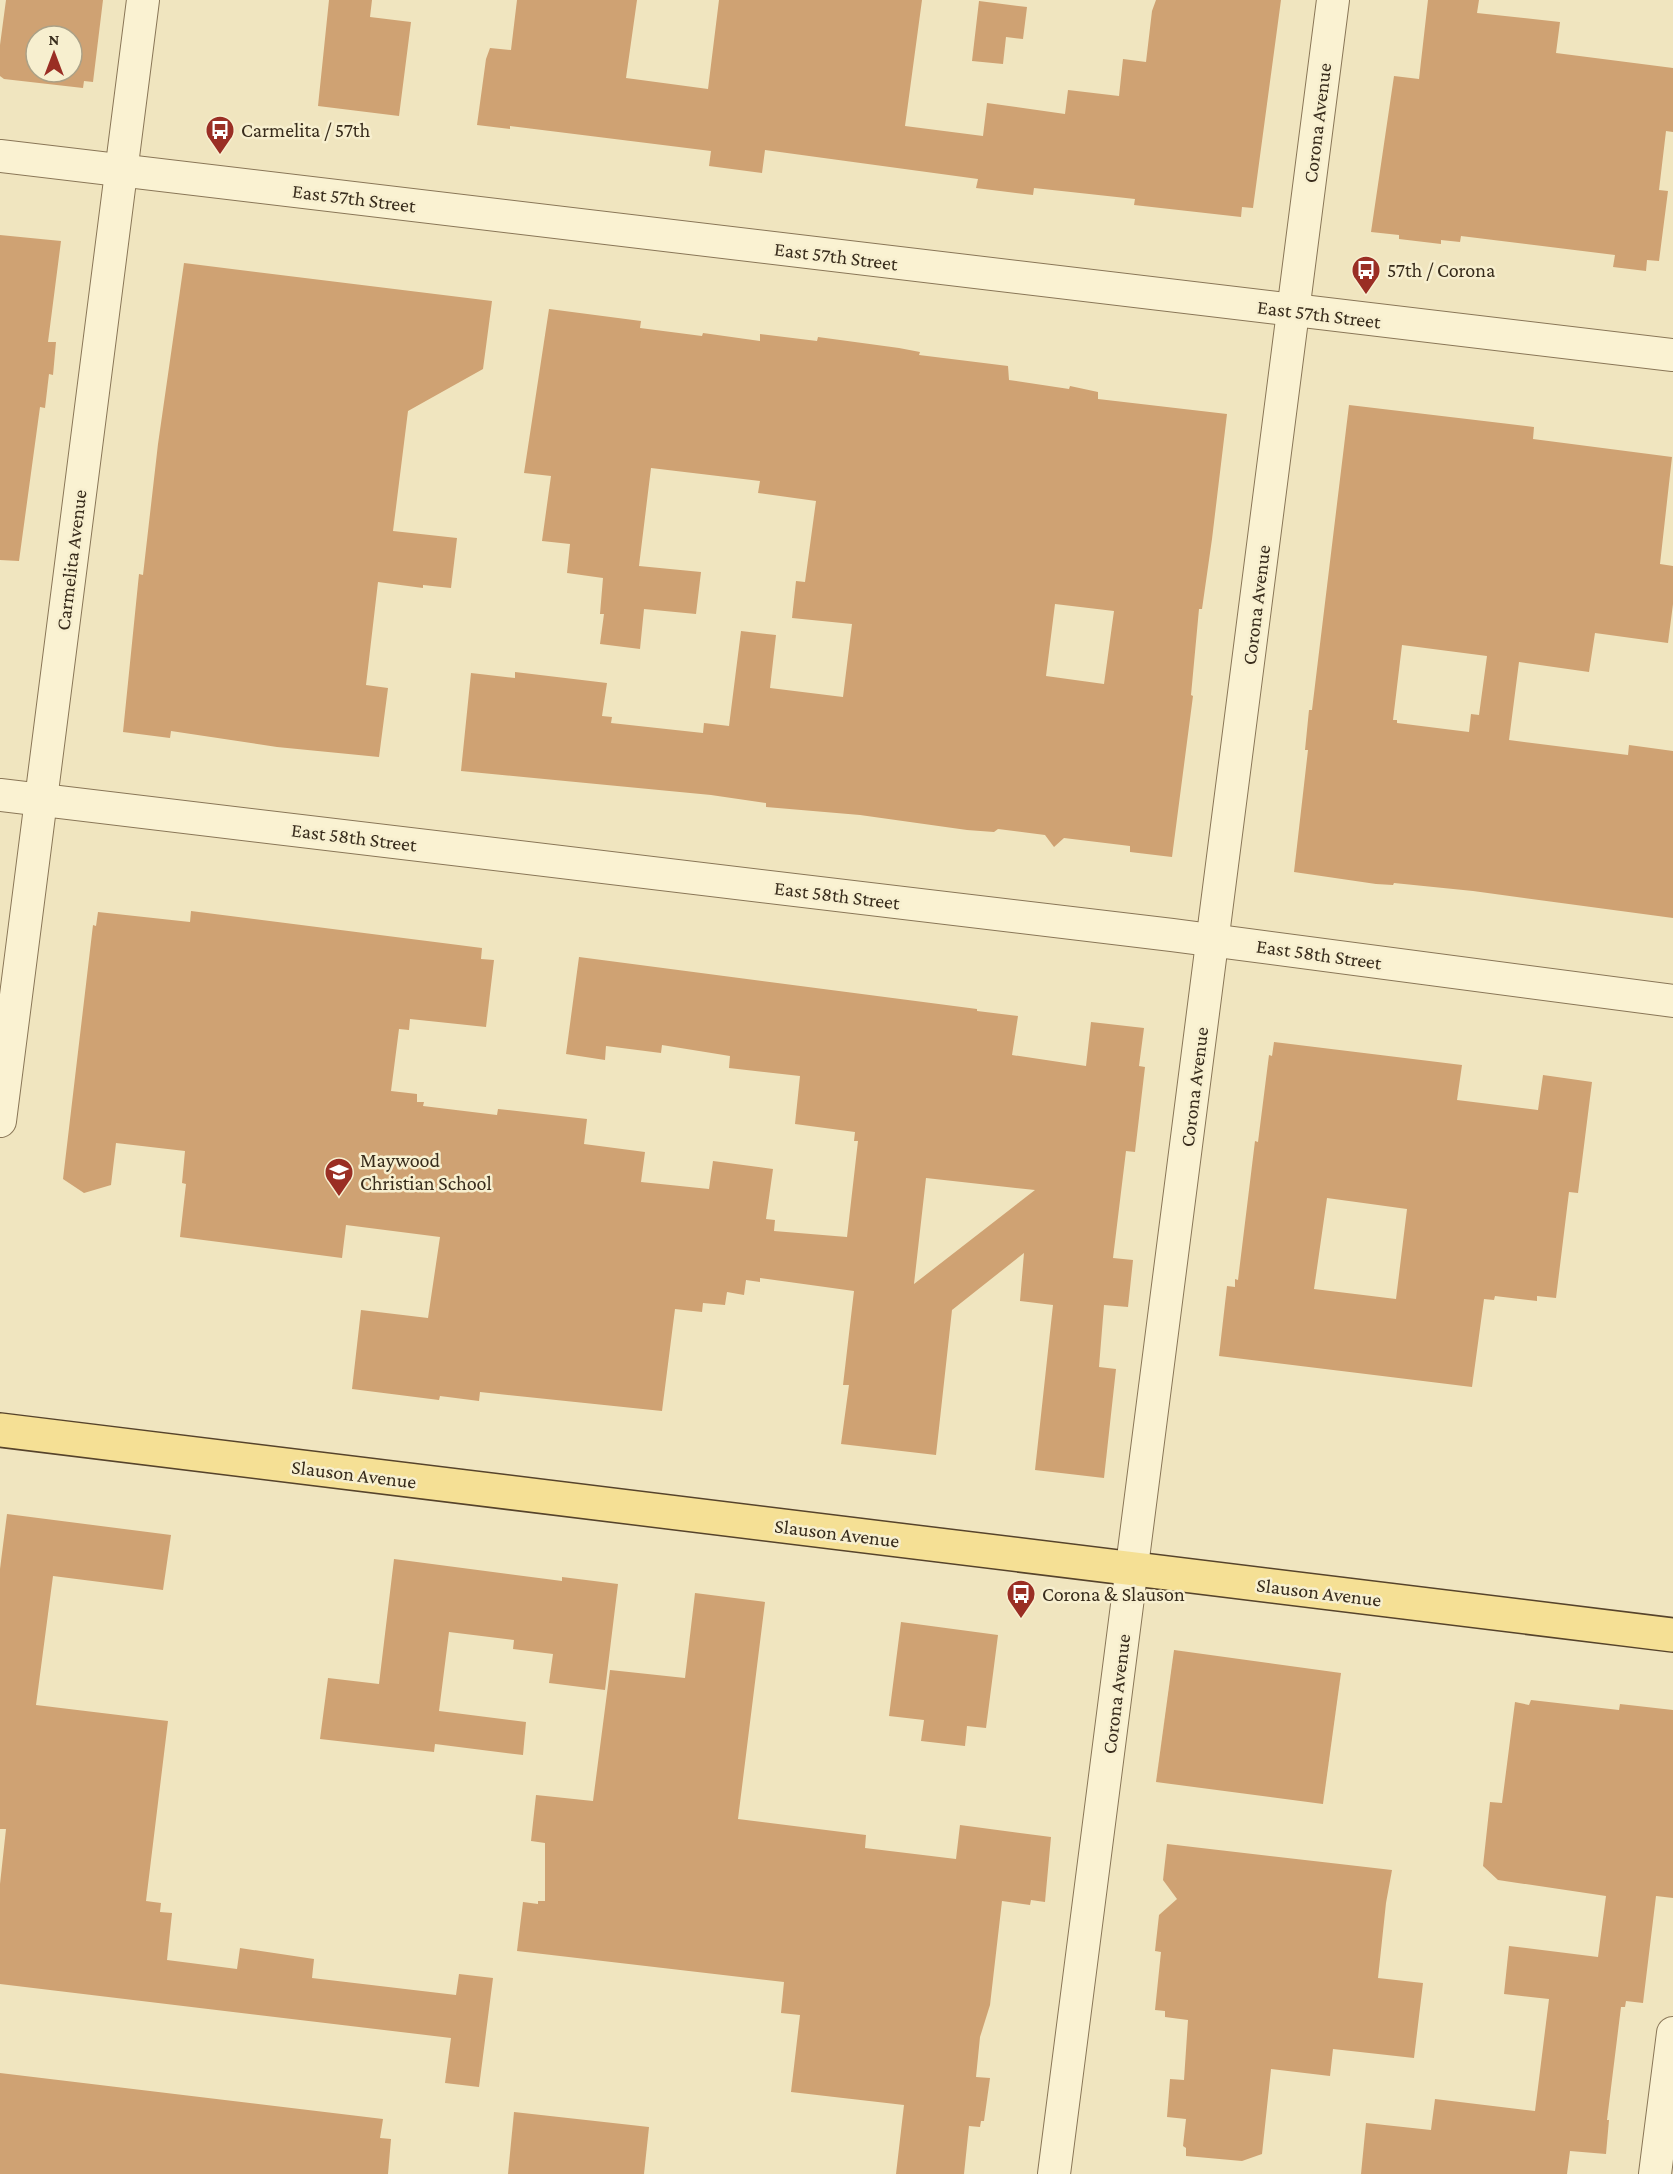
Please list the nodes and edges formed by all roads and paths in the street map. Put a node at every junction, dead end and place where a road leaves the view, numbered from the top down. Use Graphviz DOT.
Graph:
graph roads {
  1 [pos="143,0"];
  2 [pos="1333,0"];
  3 [pos="0,156"];
  4 [pos="121,171"];
  5 [pos="1293,311"];
  6 [pos="1673,355"];
  7 [pos="0,795"];
  8 [pos="41,799"];
  9 [pos="1213,940"];
  10 [pos="1673,1001"];
  11 [pos="0,1121"];
  12 [pos="0,1430"];
  13 [pos="1132,1569"];
  14 [pos="1673,1635"];
  15 [pos="1673,2033"];
  16 [pos="1054,2174"];
  17 [pos="1655,2174"];
  1 -- 4 [label="street, Carmelita Avenue"];
  2 -- 5 [label="street, Corona Avenue"];
  3 -- 4 [label="street, East 57th Street"];
  4 -- 5 [label="street, East 57th Street"];
  4 -- 8 [label="street, Carmelita Avenue"];
  5 -- 6 [label="street, East 57th Street"];
  5 -- 9 [label="street, Corona Avenue"];
  7 -- 8 [label="street, East 58th Street"];
  8 -- 9 [label="street, East 58th Street"];
  8 -- 11 [label="street, Carmelita Avenue"];
  9 -- 10 [label="street, East 58th Street"];
  9 -- 13 [label="street, Corona Avenue"];
  12 -- 13 [label="main road, Slauson Avenue"];
  13 -- 14 [label="main road, Slauson Avenue"];
  13 -- 16 [label="street, Corona Avenue"];
  15 -- 17 [label="street"];
}
